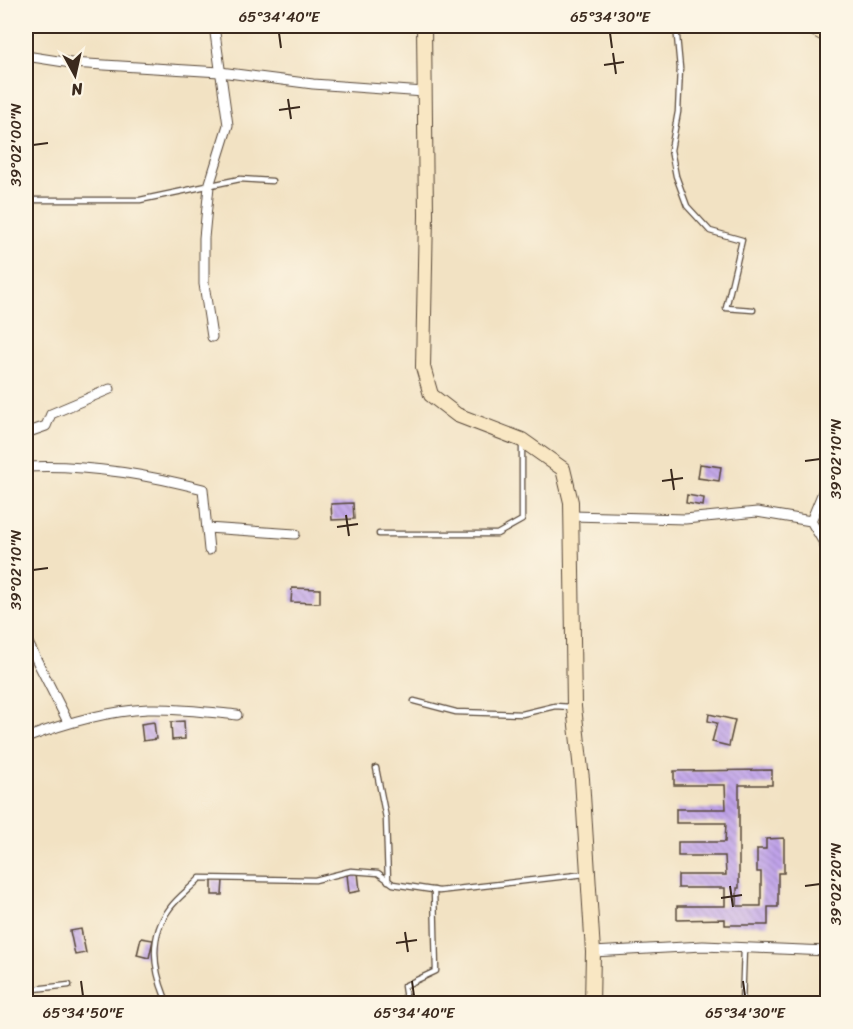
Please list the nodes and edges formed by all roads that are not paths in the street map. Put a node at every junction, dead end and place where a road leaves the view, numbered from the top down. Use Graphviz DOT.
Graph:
graph roads {
  1 [pos="214,26"];
  2 [pos="424,26"];
  3 [pos="676,26"];
  4 [pos="809,26"];
  5 [pos="828,36"];
  6 [pos="26,56"];
  7 [pos="220,72"];
  8 [pos="424,92"];
  9 [pos="272,181"];
  10 [pos="209,186"];
  11 [pos="26,200"];
  12 [pos="753,310"];
  13 [pos="212,337"];
  14 [pos="110,389"];
  15 [pos="26,433"];
  16 [pos="522,440"];
  17 [pos="26,467"];
  18 [pos="828,480"];
  19 [pos="572,516"];
  20 [pos="811,520"];
  21 [pos="207,528"];
  22 [pos="295,534"];
  23 [pos="379,534"];
  24 [pos="209,550"];
  25 [pos="828,557"];
  26 [pos="26,639"];
  27 [pos="414,701"];
  28 [pos="574,707"];
  29 [pos="237,715"];
  30 [pos="68,722"];
  31 [pos="26,738"];
  32 [pos="376,768"];
  33 [pos="588,874"];
  34 [pos="388,880"];
  35 [pos="434,890"];
  36 [pos="744,948"];
  37 [pos="828,951"];
  38 [pos="593,952"];
  39 [pos="69,985"];
  40 [pos="26,990"];
  41 [pos="165,997"];
  42 [pos="405,999"];
  43 [pos="592,1004"];
  44 [pos="742,1004"];
  1 -- 7 [label="street"];
  2 -- 8 [label="street"];
  3 -- 12 [label="lane"];
  4 -- 5 [label="street"];
  6 -- 7 [label="street"];
  7 -- 8 [label="street"];
  7 -- 10 [label="street"];
  8 -- 16 [label="street"];
  9 -- 10 [label="lane"];
  10 -- 11 [label="lane"];
  10 -- 13 [label="street"];
  14 -- 15 [label="street"];
  16 -- 19 [label="street"];
  16 -- 23 [label="lane"];
  17 -- 21 [label="street"];
  18 -- 20 [label="street"];
  19 -- 20 [label="street"];
  19 -- 28 [label="street"];
  20 -- 25 [label="street"];
  21 -- 22 [label="street"];
  21 -- 24 [label="street"];
  26 -- 30 [label="street"];
  27 -- 28 [label="lane"];
  28 -- 33 [label="street"];
  29 -- 30 [label="street"];
  30 -- 31 [label="street"];
  32 -- 34 [label="lane"];
  33 -- 35 [label="lane"];
  33 -- 38 [label="street"];
  34 -- 35 [label="lane"];
  34 -- 41 [label="lane"];
  35 -- 42 [label="lane"];
  36 -- 37 [label="street"];
  36 -- 38 [label="street"];
  36 -- 44 [label="lane"];
  38 -- 43 [label="street"];
  39 -- 40 [label="lane"];
}
